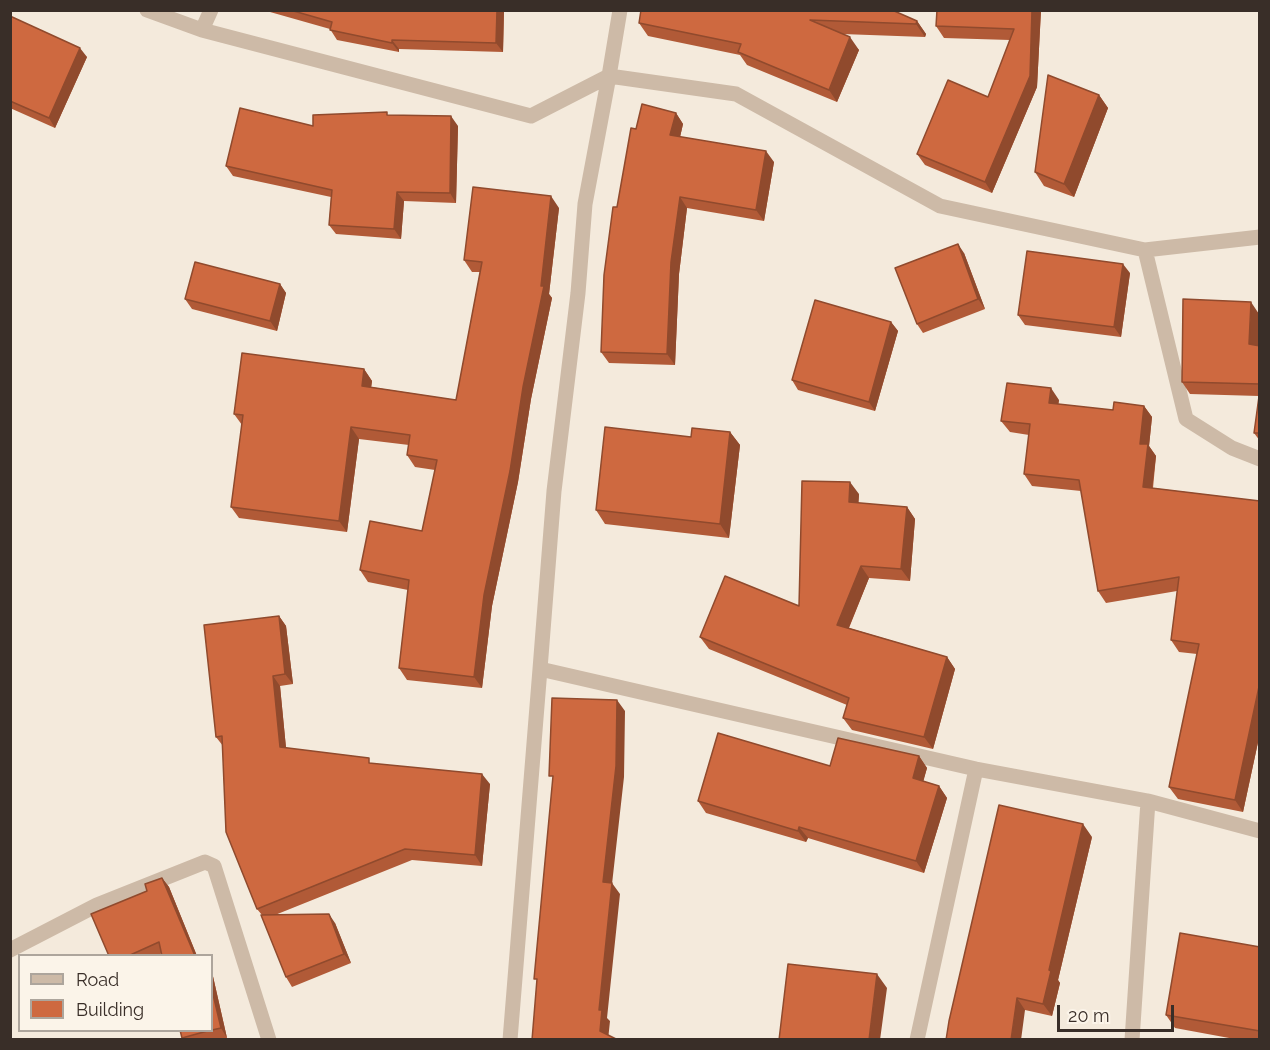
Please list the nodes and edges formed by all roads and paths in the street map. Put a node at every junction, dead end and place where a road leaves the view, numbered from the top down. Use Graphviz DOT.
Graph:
graph roads {
  1 [pos="147,10"];
  2 [pos="211,10"];
  3 [pos="620,10"];
  4 [pos="202,30"];
  5 [pos="609,76"];
  6 [pos="1260,237"];
  7 [pos="1145,250"];
  8 [pos="1260,459"];
  9 [pos="540,669"];
  10 [pos="976,769"];
  11 [pos="1148,801"];
  12 [pos="1260,831"];
  13 [pos="10,950"];
  14 [pos="269,1040"];
  15 [pos="510,1040"];
  16 [pos="917,1040"];
  17 [pos="1132,1040"];
  1 -- 4 [label="street"];
  2 -- 4 [label="street"];
  3 -- 5 [label="street"];
  4 -- 5 [label="street"];
  5 -- 7 [label="street"];
  5 -- 9 [label="street"];
  6 -- 7 [label="street"];
  7 -- 8 [label="street"];
  9 -- 10 [label="street"];
  9 -- 15 [label="street"];
  10 -- 11 [label="street"];
  10 -- 16 [label="street"];
  11 -- 12 [label="street"];
  11 -- 17 [label="street"];
  13 -- 14 [label="street"];
}
